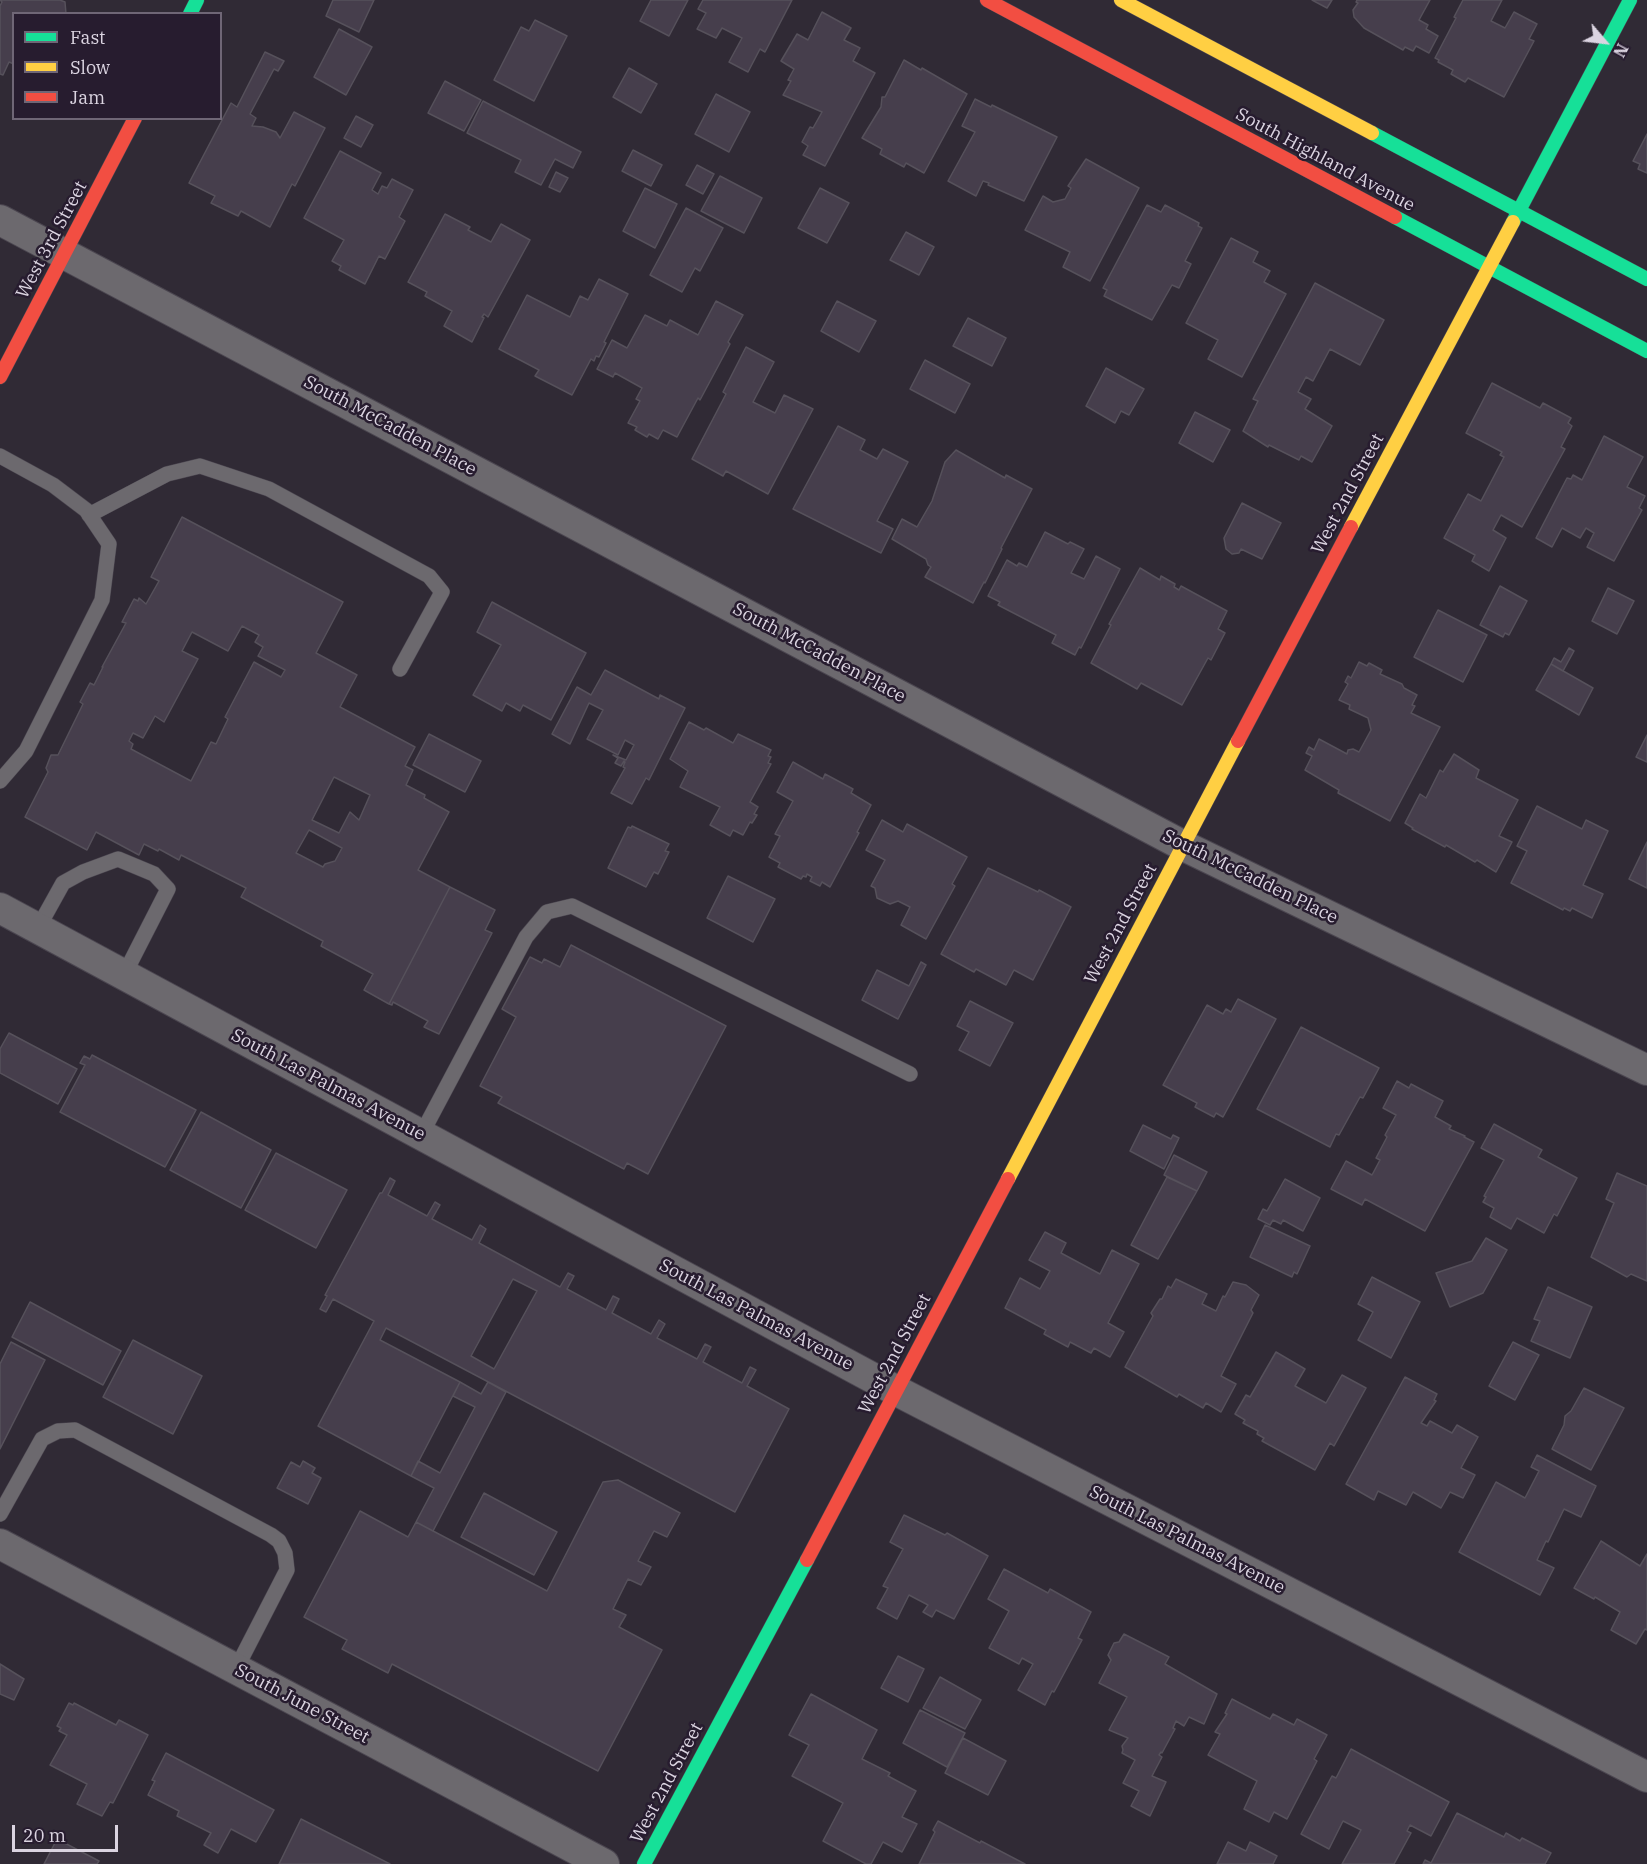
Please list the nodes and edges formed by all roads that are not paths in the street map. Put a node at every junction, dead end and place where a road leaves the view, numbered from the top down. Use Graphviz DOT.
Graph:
graph roads {
  1 [pos="987,0"];
  2 [pos="1121,0"];
  3 [pos="1630,0"];
  4 [pos="134,120"];
  5 [pos="1519,212"];
  6 [pos="0,220"];
  7 [pos="66,255"];
  8 [pos="1489,268"];
  9 [pos="1647,279"];
  10 [pos="1647,351"];
  11 [pos="0,377"];
  12 [pos="0,456"];
  13 [pos="89,515"];
  14 [pos="400,669"];
  15 [pos="0,781"];
  16 [pos="1182,845"];
  17 [pos="0,908"];
  18 [pos="38,928"];
  19 [pos="124,975"];
  20 [pos="1647,1070"];
  21 [pos="910,1074"];
  22 [pos="422,1135"];
  23 [pos="897,1391"];
  24 [pos="0,1514"];
  25 [pos="0,1544"];
  26 [pos="237,1669"];
  27 [pos="1647,1777"];
  28 [pos="604,1864"];
  29 [pos="644,1864"];
  1 -- 8 [label="street, South Highland Avenue"];
  2 -- 5 [label="street"];
  3 -- 5 [label="street, West 2nd Street"];
  4 -- 7 [label="street, West 3rd Street"];
  5 -- 8 [label="street, West 2nd Street"];
  5 -- 9 [label="street"];
  6 -- 7 [label="street, South McCadden Place"];
  7 -- 11 [label="street, West 3rd Street"];
  7 -- 16 [label="street, South McCadden Place"];
  8 -- 10 [label="street, South Highland Avenue"];
  8 -- 16 [label="street, West 2nd Street"];
  12 -- 13 [label="lane"];
  13 -- 14 [label="lane"];
  13 -- 15 [label="lane"];
  16 -- 20 [label="street, South McCadden Place"];
  16 -- 23 [label="street, West 2nd Street"];
  17 -- 18 [label="street, South Las Palmas Avenue"];
  18 -- 19 [label="street, South Las Palmas Avenue"];
  18 -- 19 [label="lane"];
  19 -- 22 [label="street, South Las Palmas Avenue"];
  21 -- 22 [label="lane"];
  22 -- 23 [label="street, South Las Palmas Avenue"];
  23 -- 27 [label="street, South Las Palmas Avenue"];
  23 -- 29 [label="street, West 2nd Street"];
  24 -- 26 [label="lane"];
  25 -- 26 [label="street, South June Street"];
  26 -- 28 [label="street, South June Street"];
}
